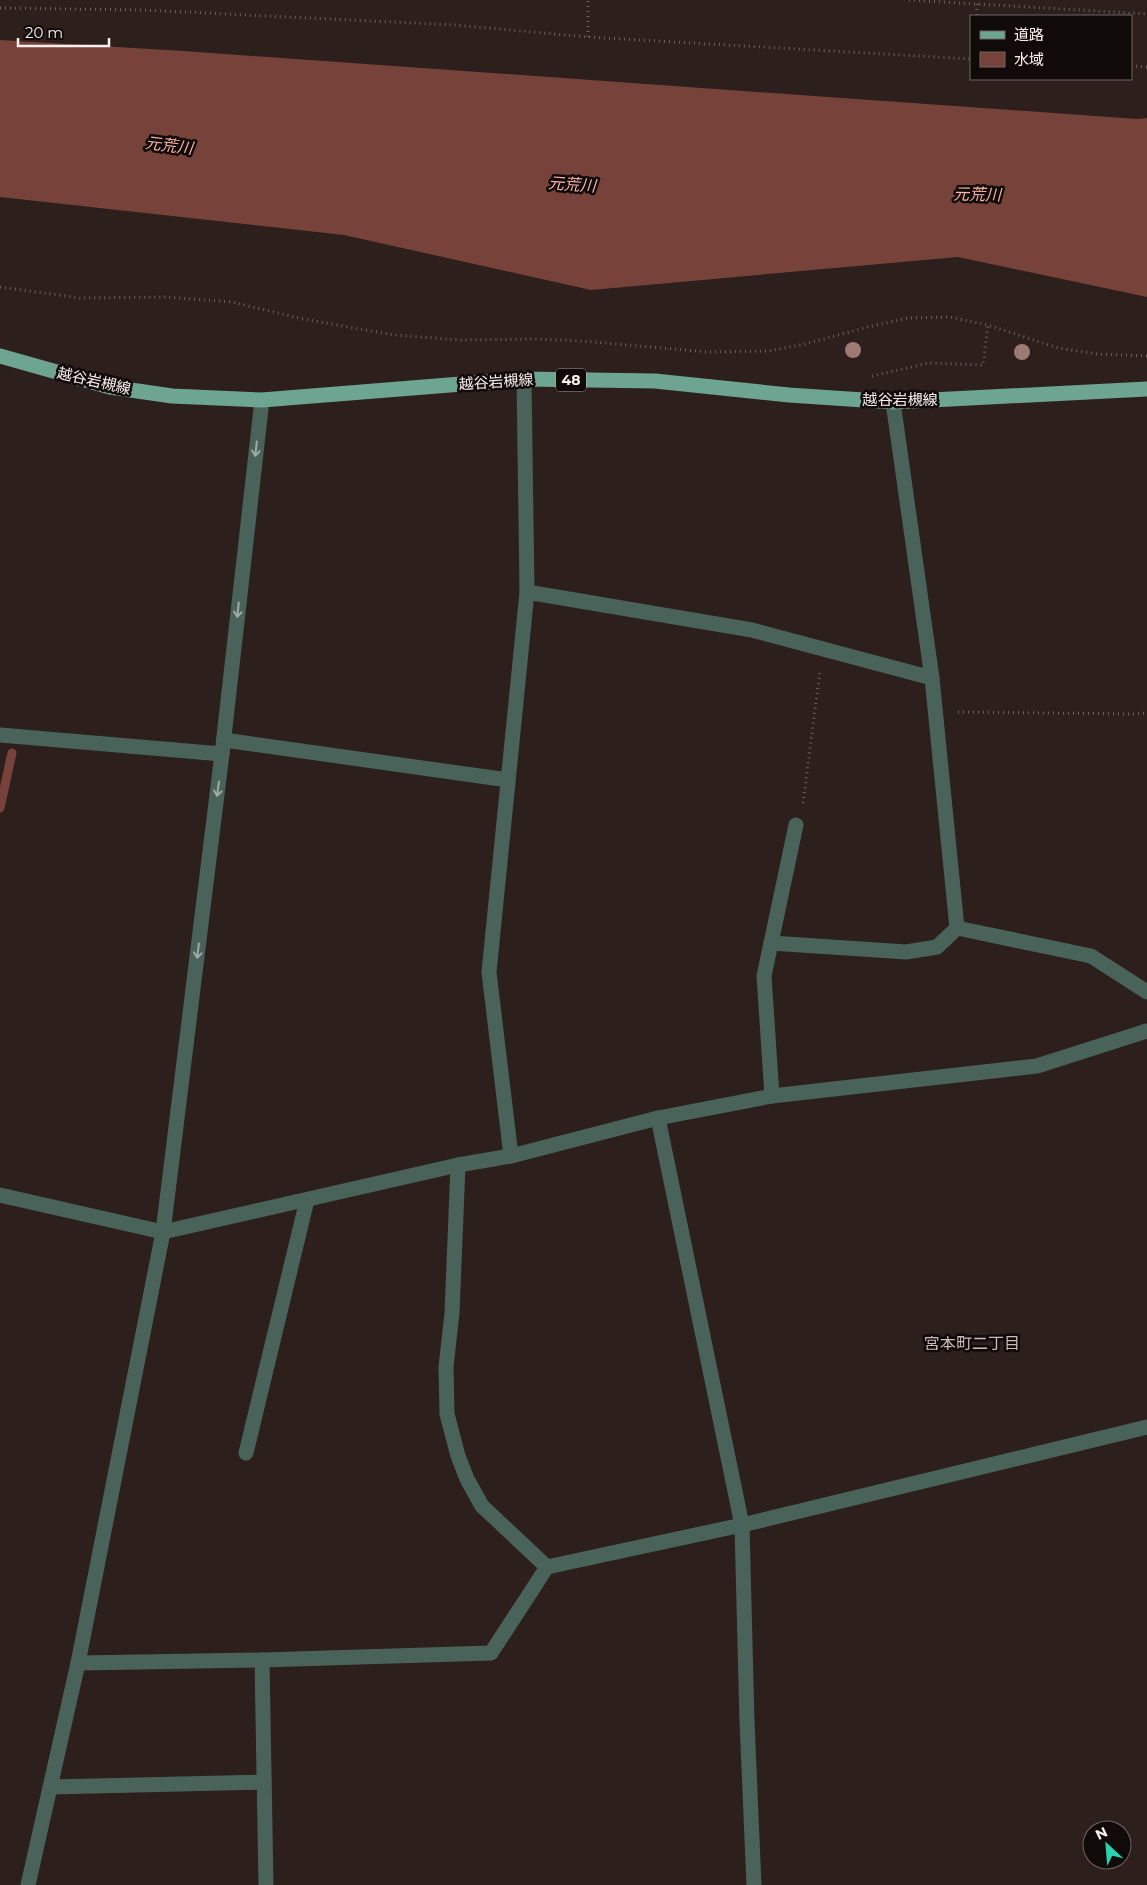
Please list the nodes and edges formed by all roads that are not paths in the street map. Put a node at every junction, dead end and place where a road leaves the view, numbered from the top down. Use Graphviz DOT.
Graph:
graph roads {
  1 [pos="0,356"];
  2 [pos="524,379"];
  3 [pos="1147,389"];
  4 [pos="262,400"];
  5 [pos="893,402"];
  6 [pos="528,592"];
  7 [pos="932,678"];
  8 [pos="0,735"];
  9 [pos="223,747"];
  10 [pos="508,780"];
  11 [pos="796,825"];
  12 [pos="957,928"];
  13 [pos="771,943"];
  14 [pos="1147,992"];
  15 [pos="1147,1031"];
  16 [pos="772,1096"];
  17 [pos="658,1118"];
  18 [pos="511,1156"];
  19 [pos="458,1165"];
  20 [pos="0,1195"];
  21 [pos="307,1200"];
  22 [pos="163,1232"];
  23 [pos="1147,1427"];
  24 [pos="246,1453"];
  25 [pos="742,1525"];
  26 [pos="547,1567"];
  27 [pos="262,1660"];
  28 [pos="78,1663"];
  29 [pos="264,1782"];
  30 [pos="50,1787"];
  31 [pos="28,1885"];
  32 [pos="266,1885"];
  33 [pos="754,1885"];
  1 -- 4 [label="main road, 越谷岩槻線 / 48"];
  2 -- 4 [label="main road, 越谷岩槻線 / 48"];
  2 -- 5 [label="main road, 越谷岩槻線 / 48"];
  2 -- 6 [label="street"];
  3 -- 5 [label="main road, 越谷岩槻線 / 48"];
  4 -- 9 [label="street, one-way"];
  5 -- 7 [label="street"];
  6 -- 7 [label="street"];
  6 -- 10 [label="street"];
  7 -- 12 [label="street"];
  8 -- 9 [label="street"];
  9 -- 10 [label="street"];
  9 -- 22 [label="street, one-way"];
  10 -- 18 [label="street"];
  11 -- 13 [label="street"];
  12 -- 13 [label="street"];
  12 -- 14 [label="street"];
  13 -- 16 [label="street"];
  15 -- 16 [label="street"];
  16 -- 17 [label="street"];
  17 -- 18 [label="street"];
  17 -- 25 [label="street"];
  18 -- 19 [label="street"];
  19 -- 21 [label="street"];
  19 -- 26 [label="street"];
  20 -- 22 [label="street"];
  21 -- 22 [label="street"];
  21 -- 24 [label="street"];
  22 -- 28 [label="street"];
  23 -- 25 [label="street"];
  25 -- 26 [label="street"];
  25 -- 33 [label="street"];
  26 -- 27 [label="street"];
  27 -- 28 [label="street"];
  27 -- 29 [label="street"];
  28 -- 30 [label="street"];
  29 -- 30 [label="street"];
  29 -- 32 [label="street"];
  30 -- 31 [label="street"];
}
